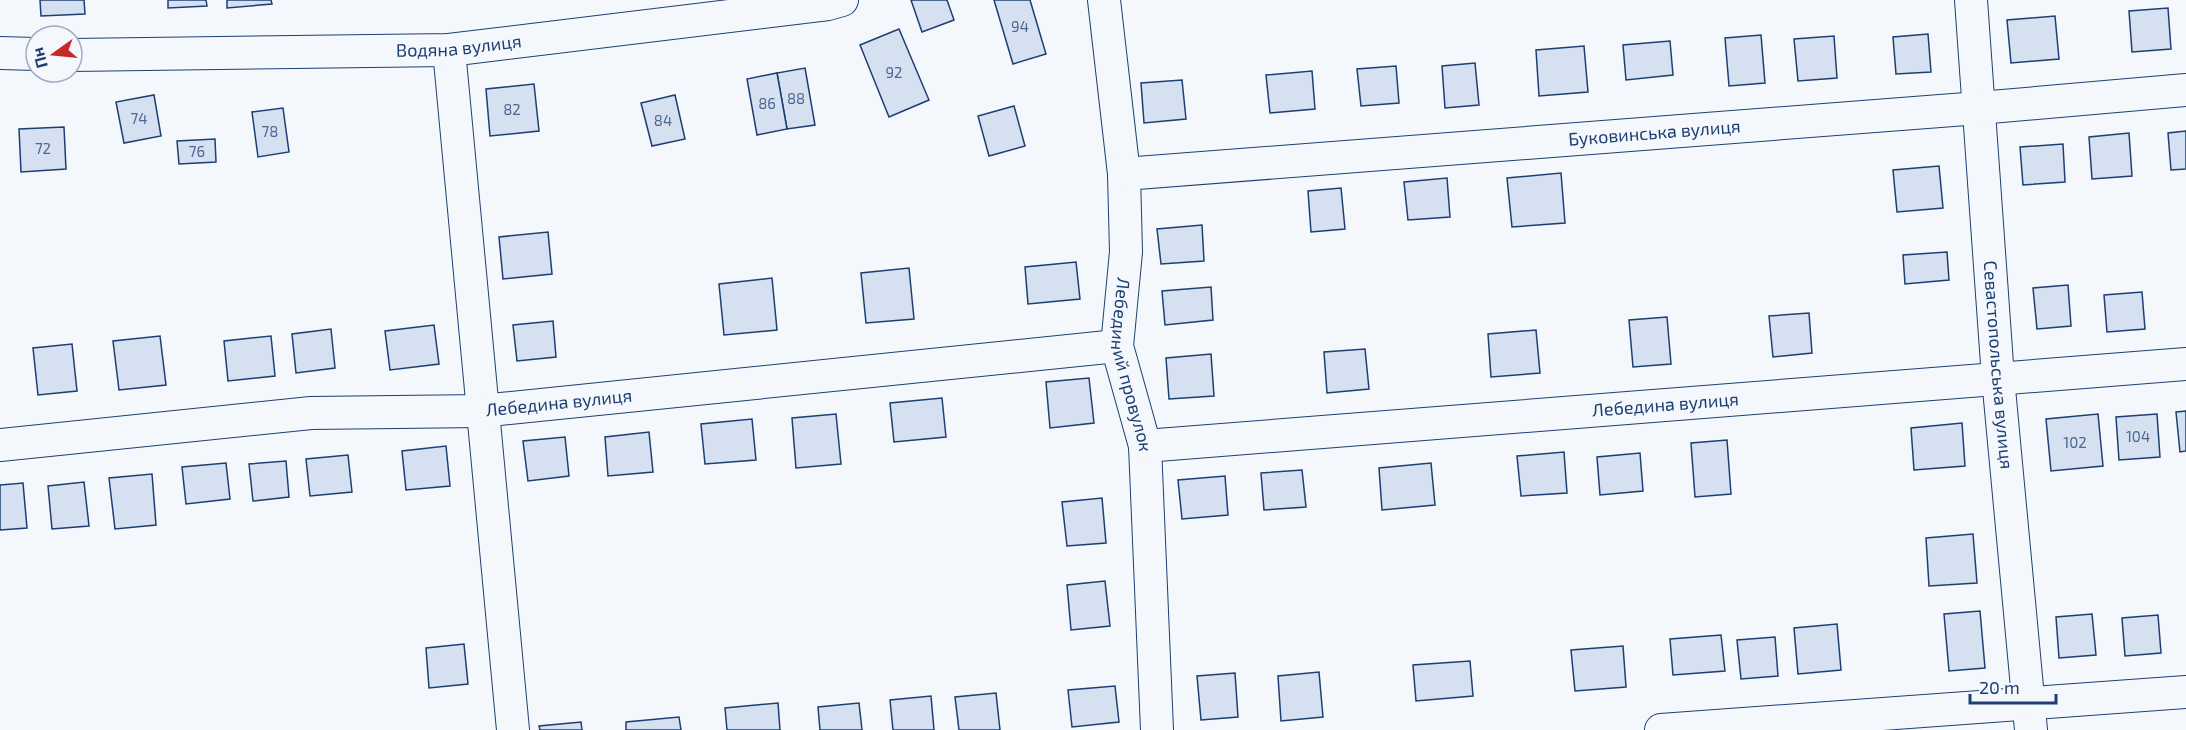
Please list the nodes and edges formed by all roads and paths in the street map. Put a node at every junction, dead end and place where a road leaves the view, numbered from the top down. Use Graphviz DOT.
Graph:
graph roads {
  1 [pos="842,0"];
  2 [pos="1104,0"];
  3 [pos="1971,0"];
  4 [pos="449,50"];
  5 [pos="0,53"];
  6 [pos="24,54"];
  7 [pos="84,55"];
  8 [pos="2186,90"];
  9 [pos="1979,108"];
  10 [pos="1124,174"];
  11 [pos="1117,346"];
  12 [pos="2186,364"];
  13 [pos="1998,378"];
  14 [pos="481,411"];
  15 [pos="0,445"];
  16 [pos="1145,446"];
  17 [pos="2186,692"];
  18 [pos="2030,717"];
  19 [pos="513,730"];
  20 [pos="1158,730"];
  21 [pos="1661,730"];
  1 -- 4 [label="street, Водяна вулиця"];
  2 -- 10 [label="street, Лебединий провулок"];
  3 -- 9 [label="street, Севастопольська вулиця"];
  4 -- 7 [label="street, Водяна вулиця"];
  4 -- 14 [label="street"];
  5 -- 6 [label="street"];
  8 -- 9 [label="street, Буковинська вулиця"];
  9 -- 10 [label="street, Буковинська вулиця"];
  9 -- 13 [label="street, Севастопольська вулиця"];
  10 -- 11 [label="street, Лебединий провулок"];
  11 -- 14 [label="street, Лебедина вулиця"];
  11 -- 16 [label="street, Лебединий провулок"];
  12 -- 13 [label="street, Лебедина вулиця"];
  13 -- 16 [label="street, Лебедина вулиця"];
  13 -- 18 [label="street, Севастопольська вулиця"];
  14 -- 15 [label="street, Лебедина вулиця"];
  14 -- 19 [label="street"];
  16 -- 20 [label="street, Лебединий провулок"];
  17 -- 18 [label="street"];
  18 -- 21 [label="street"];
}
